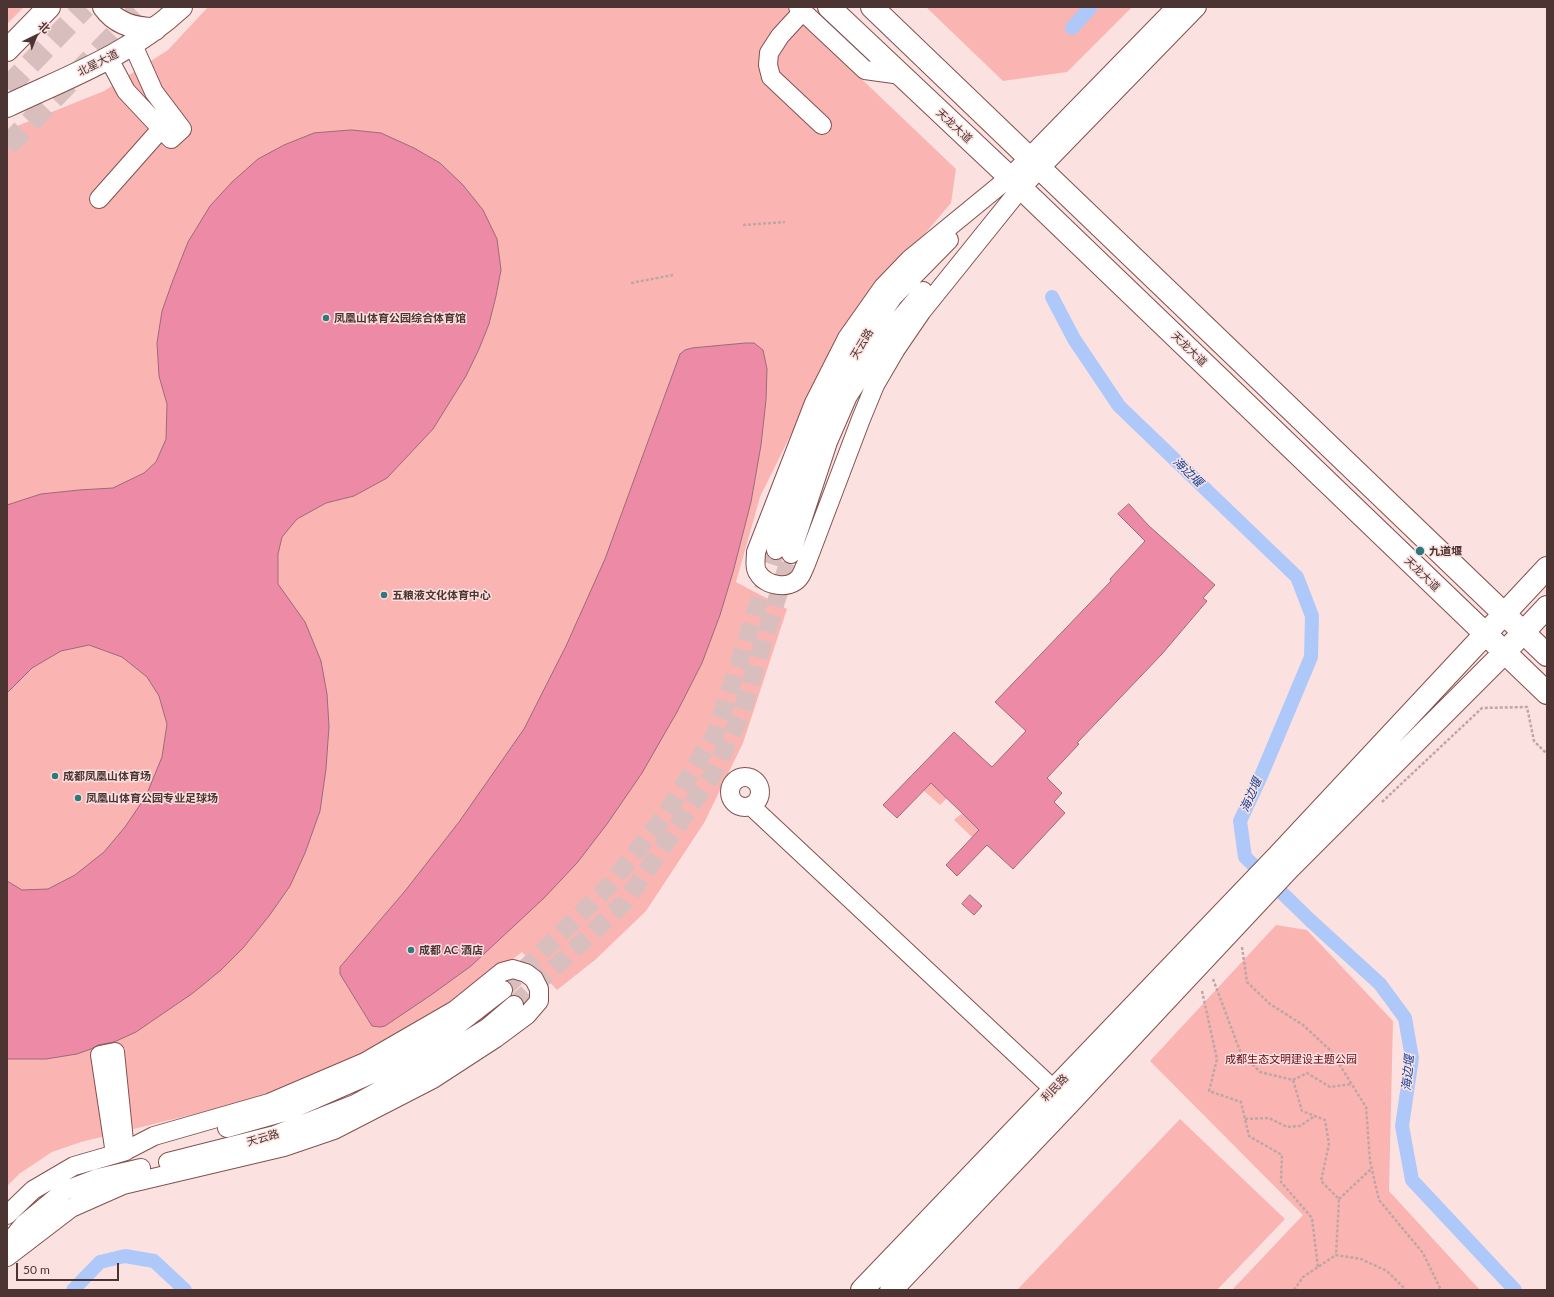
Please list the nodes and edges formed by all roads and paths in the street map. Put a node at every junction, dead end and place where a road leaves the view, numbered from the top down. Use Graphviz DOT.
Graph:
graph roads {
  1 [pos="49,7"];
  2 [pos="104,7"];
  3 [pos="180,7"];
  4 [pos="829,7"];
  5 [pos="872,7"];
  6 [pos="1176,7"];
  7 [pos="1197,7"];
  8 [pos="801,9"];
  9 [pos="155,29"];
  10 [pos="133,45"];
  11 [pos="7,50"];
  12 [pos="109,59"];
  13 [pos="901,75"];
  14 [pos="7,106"];
  15 [pos="822,125"];
  16 [pos="161,129"];
  17 [pos="1035,162"];
  18 [pos="1015,183"];
  19 [pos="99,199"];
  20 [pos="785,222"];
  21 [pos="743,226"];
  22 [pos="673,275"];
  23 [pos="631,283"];
  24 [pos="784,552"];
  25 [pos="1547,568"];
  26 [pos="1547,607"];
  27 [pos="1504,614"];
  28 [pos="1522,632"];
  29 [pos="1485,634"];
  30 [pos="1504,653"];
  31 [pos="1547,655"];
  32 [pos="1547,694"];
  33 [pos="1547,754"];
  34 [pos="755,802"];
  35 [pos="1380,804"];
  36 [pos="1283,863"];
  37 [pos="1242,947"];
  38 [pos="1213,979"];
  39 [pos="503,990"];
  40 [pos="1202,991"];
  41 [pos="514,1005"];
  42 [pos="1294,1080"];
  43 [pos="1352,1084"];
  44 [pos="1065,1093"];
  45 [pos="1315,1116"];
  46 [pos="1245,1119"];
  47 [pos="120,1152"];
  48 [pos="1372,1168"];
  49 [pos="1339,1199"];
  50 [pos="7,1215"];
  51 [pos="7,1245"];
  52 [pos="1336,1255"];
  53 [pos="7,1256"];
  54 [pos="1318,1268"];
  55 [pos="862,1290"];
  56 [pos="890,1290"];
  57 [pos="1294,1290"];
  58 [pos="1406,1290"];
  59 [pos="1441,1290"];
  1 -- 11 [label="main road"];
  2 -- 9 [label="main road"];
  3 -- 9 [label="main road, 北星大道"];
  4 -- 13 [label="main road, 天龙大道"];
  5 -- 17 [label="main road"];
  6 -- 17 [label="street"];
  7 -- 17 [label="street"];
  8 -- 13 [label="street"];
  8 -- 15 [label="street"];
  9 -- 10 [label="main road, 北星大道"];
  10 -- 12 [label="main road, 北星大道"];
  10 -- 16 [label="street"];
  12 -- 14 [label="main road, 北星大道"];
  12 -- 16 [label="street"];
  13 -- 18 [label="main road, 天龙大道"];
  16 -- 19 [label="street"];
  17 -- 18 [label="street"];
  17 -- 27 [label="main road"];
  18 -- 18 [label="street"];
  18 -- 24 [label="street, 天云路"];
  18 -- 29 [label="main road, 天龙大道"];
  20 -- 21 [label="path"];
  22 -- 23 [label="path"];
  25 -- 27 [label="main road"];
  26 -- 28 [label="main road"];
  27 -- 28 [label="main road"];
  27 -- 29 [label="main road"];
  28 -- 30 [label="main road"];
  28 -- 31 [label="main road"];
  29 -- 30 [label="main road, 天龙大道"];
  29 -- 36 [label="main road"];
  30 -- 32 [label="main road, 天龙大道"];
  30 -- 36 [label="main road"];
  33 -- 35 [label="path"];
  34 -- 44 [label="street"];
  36 -- 44 [label="main road, 利民路"];
  37 -- 43 [label="path"];
  38 -- 42 [label="path"];
  39 -- 47 [label="street, 天云路"];
  40 -- 46 [label="path"];
  41 -- 51 [label="street, 天云路"];
  42 -- 43 [label="path"];
  42 -- 45 [label="path"];
  43 -- 48 [label="path"];
  44 -- 55 [label="main road, 利民路"];
  44 -- 56 [label="main road, 利民路"];
  45 -- 46 [label="path"];
  45 -- 49 [label="path"];
  46 -- 54 [label="path"];
  47 -- 50 [label="street, 天云路"];
  47 -- 53 [label="street"];
  48 -- 49 [label="path"];
  48 -- 59 [label="path"];
  49 -- 52 [label="path"];
  52 -- 54 [label="path"];
  52 -- 58 [label="path"];
  54 -- 57 [label="path"];
}
